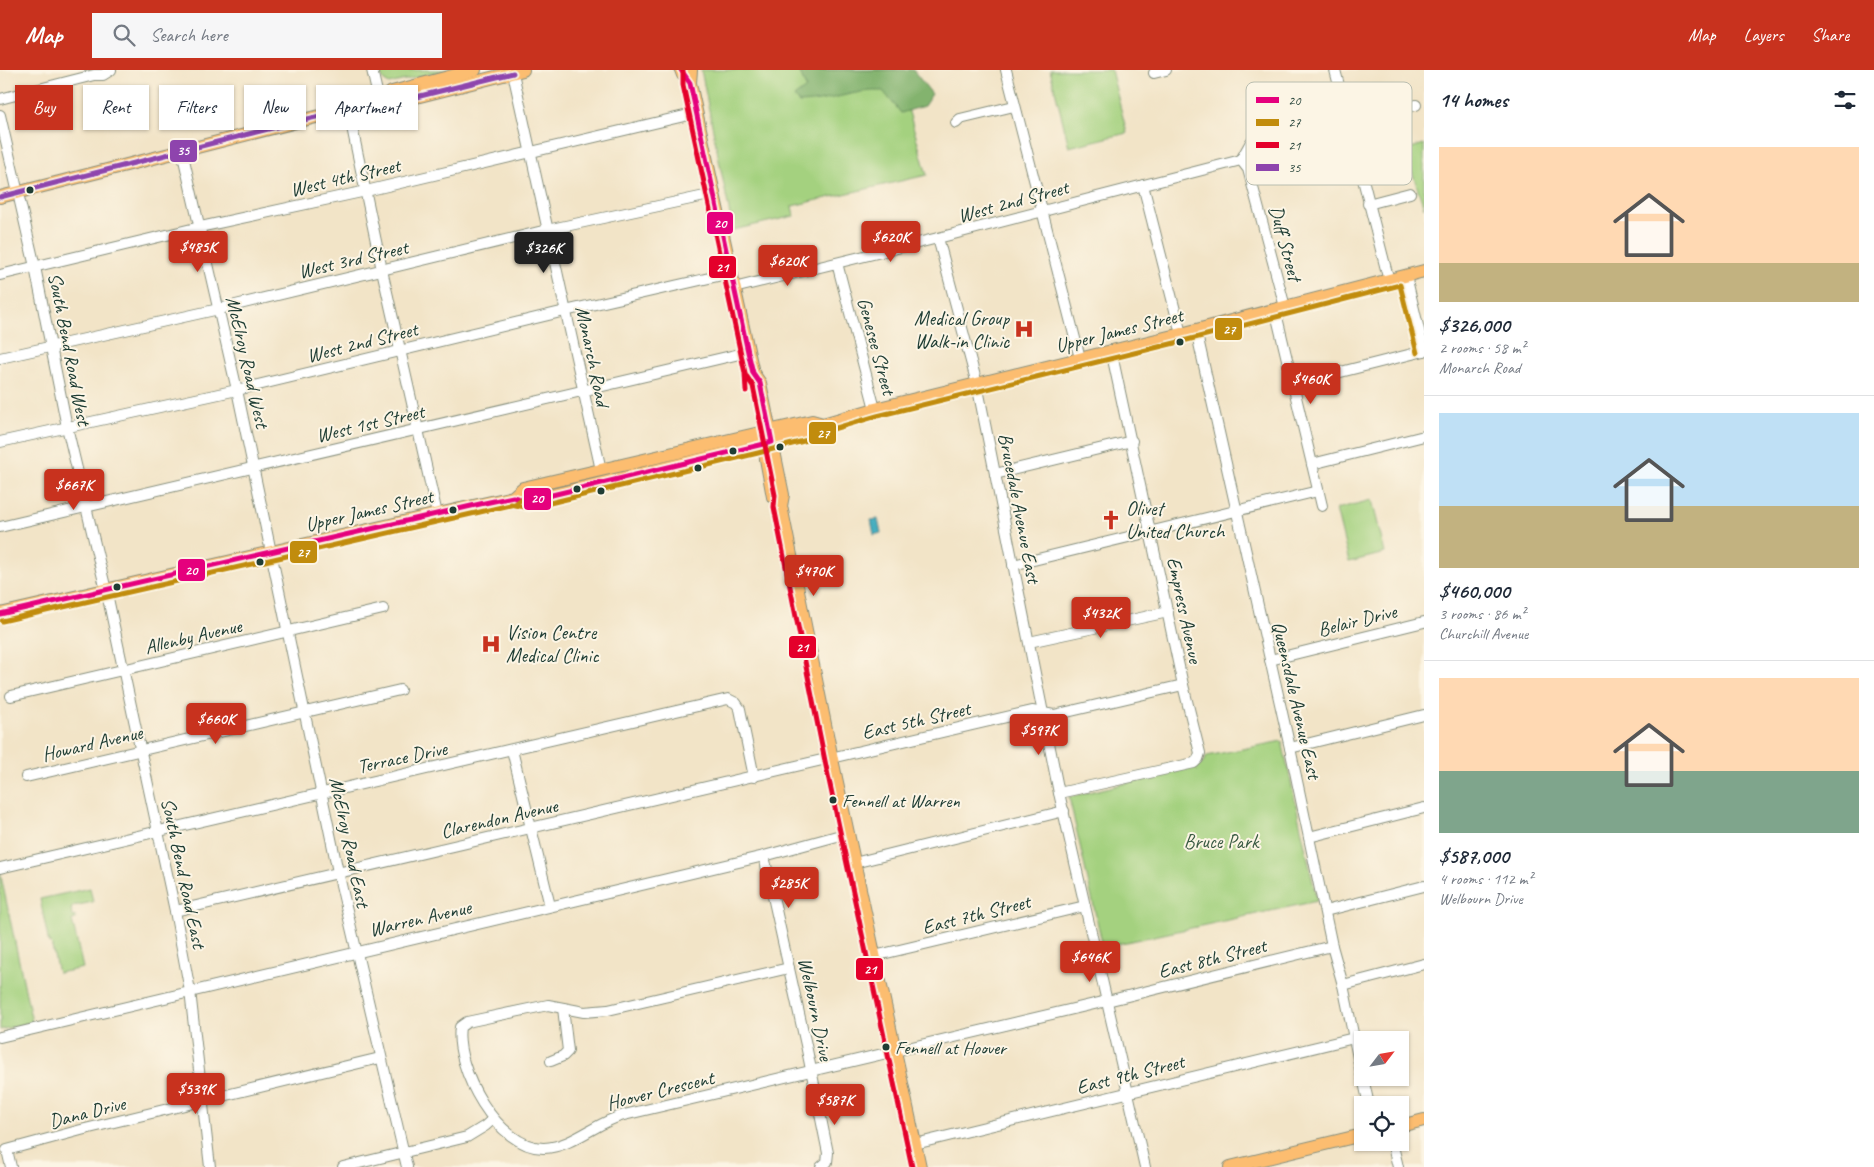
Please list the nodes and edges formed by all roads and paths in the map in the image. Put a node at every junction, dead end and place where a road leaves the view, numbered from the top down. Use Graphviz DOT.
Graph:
graph roads {
  1 [pos="111,70"];
  2 [pos="372,70"];
  3 [pos="475,70"];
  4 [pos="681,70"];
  5 [pos="1006,70"];
  6 [pos="1166,70"];
  7 [pos="518,71"];
  8 [pos="1154,73"];
  9 [pos="690,76"];
  10 [pos="375,85"];
  11 [pos="418,85"];
  12 [pos="418,96"];
  13 [pos="0,98"];
  14 [pos="1014,106"];
  15 [pos="1416,106"];
  16 [pos="1412,107"];
  17 [pos="697,113"];
  18 [pos="0,115"];
  19 [pos="316,116"];
  20 [pos="956,123"];
  21 [pos="353,130"];
  22 [pos="182,151"];
  23 [pos="1246,151"];
  24 [pos="530,152"];
  25 [pos="1241,160"];
  26 [pos="1246,166"];
  27 [pos="1143,185"];
  28 [pos="1252,185"];
  29 [pos="1363,185"];
  30 [pos="366,191"];
  31 [pos="1410,192"];
  32 [pos="17,193"];
  33 [pos="714,194"];
  34 [pos="0,197"];
  35 [pos="1368,204"];
  36 [pos="1042,211"];
  37 [pos="200,227"];
  38 [pos="547,230"];
  39 [pos="938,238"];
  40 [pos="837,263"];
  41 [pos="35,267"];
  42 [pos="382,270"];
  43 [pos="1424,271"];
  44 [pos="731,273"];
  45 [pos="0,275"];
  46 [pos="1406,276"];
  47 [pos="1389,281"];
  48 [pos="734,288"];
  49 [pos="1280,308"];
  50 [pos="219,309"];
  51 [pos="565,311"];
  52 [pos="1196,330"];
  53 [pos="1181,334"];
  54 [pos="51,346"];
  55 [pos="401,350"];
  56 [pos="1111,350"];
  57 [pos="1424,351"];
  58 [pos="748,352"];
  59 [pos="0,358"];
  60 [pos="1080,358"];
  61 [pos="977,384"];
  62 [pos="1293,384"];
  63 [pos="237,390"];
  64 [pos="583,392"];
  65 [pos="875,409"];
  66 [pos="67,427"];
  67 [pos="417,431"];
  68 [pos="1424,436"];
  69 [pos="766,438"];
  70 [pos="1132,441"];
  71 [pos="0,442"];
  72 [pos="1312,464"];
  73 [pos="254,468"];
  74 [pos="600,470"];
  75 [pos="995,474"];
  76 [pos="1318,491"];
  77 [pos="513,497"];
  78 [pos="1322,506"];
  79 [pos="86,507"];
  80 [pos="1237,510"];
  81 [pos="437,514"];
  82 [pos="0,527"];
  83 [pos="1151,532"];
  84 [pos="272,552"];
  85 [pos="1013,565"];
  86 [pos="106,590"];
  87 [pos="383,609"];
  88 [pos="1168,612"];
  89 [pos="0,614"];
  90 [pos="1424,622"];
  91 [pos="288,632"];
  92 [pos="1029,642"];
  93 [pos="1270,660"];
  94 [pos="123,670"];
  95 [pos="1183,685"];
  96 [pos="400,690"];
  97 [pos="11,696"];
  98 [pos="305,713"];
  99 [pos="1043,714"];
  100 [pos="1424,715"];
  101 [pos="1290,748"];
  102 [pos="140,750"];
  103 [pos="512,750"];
  104 [pos="832,757"];
  105 [pos="26,777"];
  106 [pos="754,777"];
  107 [pos="321,792"];
  108 [pos="1059,793"];
  109 [pos="1424,808"];
  110 [pos="1064,811"];
  111 [pos="532,828"];
  112 [pos="156,831"];
  113 [pos="848,833"];
  114 [pos="1309,837"];
  115 [pos="764,856"];
  116 [pos="854,863"];
  117 [pos="0,868"];
  118 [pos="338,872"];
  119 [pos="1424,886"];
  120 [pos="550,906"];
  121 [pos="1085,906"];
  122 [pos="174,911"];
  123 [pos="1325,911"];
  124 [pos="1332,946"];
  125 [pos="356,951"];
  126 [pos="874,956"];
  127 [pos="1424,964"];
  128 [pos="789,968"];
  129 [pos="1343,985"];
  130 [pos="190,991"];
  131 [pos="1107,1002"];
  132 [pos="562,1008"];
  133 [pos="0,1037"];
  134 [pos="1354,1038"];
  135 [pos="895,1051"];
  136 [pos="380,1058"];
  137 [pos="551,1061"];
  138 [pos="812,1071"];
  139 [pos="1128,1093"];
  140 [pos="202,1101"];
  141 [pos="493,1119"];
  142 [pos="1424,1120"];
  143 [pos="1409,1124"];
  144 [pos="1354,1137"];
  145 [pos="915,1144"];
  146 [pos="1394,1151"];
  147 [pos="404,1152"];
  148 [pos="11,1167"];
  149 [pos="210,1167"];
  150 [pos="343,1167"];
  151 [pos="407,1167"];
  152 [pos="821,1167"];
  153 [pos="920,1167"];
  154 [pos="1145,1167"];
  155 [pos="1230,1167"];
  156 [pos="1398,1167"];
  1 -- 13 [label="street"];
  2 -- 10 [label="street"];
  3 -- 11 [label="main road"];
  4 -- 9 [label="main road"];
  5 -- 14 [label="street"];
  6 -- 8 [label="street"];
  7 -- 12 [label="main road"];
  7 -- 24 [label="street, Monarch Road"];
  9 -- 17 [label="main road"];
  14 -- 20 [label="street"];
  14 -- 36 [label="street"];
  15 -- 16 [label="street"];
  17 -- 24 [label="street, West 4th Street"];
  17 -- 33 [label="main road"];
  18 -- 32 [label="street, South Bend Road West"];
  19 -- 22 [label="main road"];
  21 -- 30 [label="street"];
  22 -- 32 [label="main road"];
  22 -- 37 [label="street, McElroy Road West"];
  23 -- 25 [label="street"];
  24 -- 30 [label="street, West 4th Street"];
  24 -- 38 [label="street, Monarch Road"];
  25 -- 26 [label="street, Duff Street"];
  25 -- 27 [label="street, West 2nd Street"];
  27 -- 36 [label="street, West 2nd Street"];
  27 -- 53 [label="street"];
  28 -- 49 [label="street, Duff Street"];
  29 -- 35 [label="street"];
  30 -- 37 [label="street, West 4th Street"];
  30 -- 42 [label="street"];
  31 -- 35 [label="street"];
  32 -- 34 [label="main road"];
  32 -- 41 [label="street, South Bend Road West"];
  33 -- 38 [label="street, West 3rd Street"];
  33 -- 44 [label="main road"];
  35 -- 47 [label="street"];
  36 -- 39 [label="street, West 2nd Street"];
  36 -- 60 [label="street"];
  37 -- 41 [label="street, West 4th Street"];
  37 -- 50 [label="street, McElroy Road West"];
  38 -- 42 [label="street, West 3rd Street"];
  38 -- 51 [label="street, Monarch Road"];
  39 -- 40 [label="street, West 2nd Street"];
  39 -- 61 [label="street, Brucedale Avenue East"];
  40 -- 48 [label="street, West 2nd Street"];
  40 -- 65 [label="street, Genesee Street"];
  41 -- 45 [label="street, West 4th Street"];
  41 -- 54 [label="street, South Bend Road West"];
  42 -- 50 [label="street, West 3rd Street"];
  42 -- 55 [label="street"];
  43 -- 46 [label="main road, Upper James Street"];
  44 -- 48 [label="main road"];
  44 -- 51 [label="street, West 2nd Street"];
  46 -- 47 [label="main road, Upper James Street"];
  46 -- 57 [label="street"];
  47 -- 49 [label="main road, Upper James Street"];
  48 -- 58 [label="main road"];
  49 -- 52 [label="main road, Upper James Street"];
  49 -- 62 [label="street, Duff Street"];
  50 -- 54 [label="street, West 3rd Street"];
  50 -- 63 [label="street, McElroy Road West"];
  51 -- 55 [label="street, West 2nd Street"];
  51 -- 64 [label="street, Monarch Road"];
  52 -- 53 [label="main road, Upper James Street"];
  52 -- 80 [label="street, Queensdale Avenue East"];
  53 -- 56 [label="main road, Upper James Street"];
  54 -- 59 [label="street, West 3rd Street"];
  54 -- 66 [label="street, South Bend Road West"];
  55 -- 63 [label="street, West 2nd Street"];
  55 -- 67 [label="street"];
  56 -- 60 [label="main road, Upper James Street"];
  56 -- 70 [label="street, Empress Avenue"];
  57 -- 62 [label="street"];
  58 -- 64 [label="street, West 1st Street"];
  58 -- 69 [label="main road"];
  60 -- 61 [label="main road, Upper James Street"];
  61 -- 65 [label="main road, Upper James Street"];
  61 -- 75 [label="street, Brucedale Avenue East"];
  62 -- 72 [label="street, Duff Street"];
  63 -- 66 [label="street, West 2nd Street"];
  63 -- 73 [label="street, McElroy Road West"];
  64 -- 67 [label="street, West 1st Street"];
  64 -- 74 [label="street, Monarch Road"];
  65 -- 69 [label="main road, Upper James Street"];
  66 -- 71 [label="street, West 2nd Street"];
  66 -- 79 [label="street, South Bend Road West"];
  67 -- 73 [label="street, West 1st Street"];
  67 -- 81 [label="street"];
  68 -- 72 [label="street"];
  69 -- 74 [label="main road, Upper James Street"];
  69 -- 77 [label="main road, Upper James Street"];
  69 -- 104 [label="main road"];
  70 -- 75 [label="street"];
  70 -- 83 [label="street, Empress Avenue"];
  72 -- 76 [label="street, Duff Street"];
  73 -- 79 [label="street, West 1st Street"];
  73 -- 84 [label="street, McElroy Road West"];
  74 -- 77 [label="main road, Upper James Street"];
  75 -- 85 [label="street, Brucedale Avenue East"];
  76 -- 78 [label="street, Duff Street"];
  76 -- 80 [label="street"];
  77 -- 81 [label="main road, Upper James Street"];
  79 -- 82 [label="street, West 1st Street"];
  79 -- 86 [label="street, South Bend Road West"];
  80 -- 83 [label="street"];
  80 -- 93 [label="street, Queensdale Avenue East"];
  81 -- 84 [label="main road, Upper James Street"];
  83 -- 85 [label="street"];
  83 -- 88 [label="street, Empress Avenue"];
  84 -- 86 [label="main road, Upper James Street"];
  84 -- 91 [label="street, McElroy Road East"];
  85 -- 92 [label="street, Brucedale Avenue East"];
  86 -- 89 [label="main road, Upper James Street"];
  86 -- 94 [label="street, South Bend Road East"];
  87 -- 91 [label="street, Allenby Avenue"];
  88 -- 92 [label="street"];
  88 -- 95 [label="street, Empress Avenue"];
  90 -- 93 [label="street, Belair Drive"];
  91 -- 94 [label="street, Allenby Avenue"];
  91 -- 98 [label="street, McElroy Road East"];
  92 -- 99 [label="street, Brucedale Avenue East"];
  93 -- 101 [label="street, Queensdale Avenue East"];
  94 -- 97 [label="street, Allenby Avenue"];
  94 -- 102 [label="street, South Bend Road East"];
  95 -- 99 [label="street, East 5th Street"];
  95 -- 108 [label="street, Empress Avenue"];
  96 -- 98 [label="street, Howard Avenue"];
  98 -- 102 [label="street, Howard Avenue"];
  98 -- 107 [label="street, McElroy Road East"];
  99 -- 104 [label="street, East 5th Street"];
  99 -- 108 [label="street, Brucedale Avenue East"];
  100 -- 101 [label="street"];
  101 -- 114 [label="street, Queensdale Avenue East"];
  102 -- 105 [label="street, Howard Avenue"];
  102 -- 112 [label="street, South Bend Road East"];
  103 -- 106 [label="street, Terrace Drive"];
  103 -- 107 [label="street, Terrace Drive"];
  103 -- 111 [label="street"];
  104 -- 106 [label="street, Clarendon Avenue"];
  104 -- 113 [label="main road"];
  106 -- 111 [label="street, Clarendon Avenue"];
  107 -- 112 [label="street, Terrace Drive"];
  107 -- 118 [label="street, McElroy Road East"];
  108 -- 110 [label="street, Brucedale Avenue East"];
  109 -- 114 [label="street"];
  110 -- 116 [label="street"];
  110 -- 121 [label="street, Brucedale Avenue East"];
  111 -- 118 [label="street, Clarendon Avenue"];
  111 -- 120 [label="street"];
  112 -- 117 [label="street, Terrace Drive"];
  112 -- 122 [label="street, South Bend Road East"];
  113 -- 115 [label="street, Warren Avenue"];
  113 -- 116 [label="main road"];
  114 -- 123 [label="street, Queensdale Avenue East"];
  115 -- 120 [label="street, Warren Avenue"];
  115 -- 128 [label="street, Welbourn Drive"];
  116 -- 126 [label="main road"];
  118 -- 122 [label="street, Clarendon Avenue"];
  118 -- 125 [label="street, McElroy Road East"];
  119 -- 123 [label="street"];
  120 -- 125 [label="street, Warren Avenue"];
  121 -- 126 [label="street, East 7th Street"];
  121 -- 131 [label="street, Brucedale Avenue East"];
  122 -- 130 [label="street, South Bend Road East"];
  123 -- 124 [label="street, Queensdale Avenue East"];
  124 -- 129 [label="street, Queensdale Avenue East"];
  124 -- 131 [label="street, East 8th Street"];
  125 -- 130 [label="street, Warren Avenue"];
  125 -- 136 [label="street, McElroy Road East"];
  126 -- 135 [label="main road"];
  127 -- 129 [label="street"];
  128 -- 132 [label="street, Hoover Crescent"];
  128 -- 138 [label="street, Welbourn Drive"];
  129 -- 134 [label="street, Queensdale Avenue East"];
  130 -- 133 [label="street, Warren Avenue"];
  130 -- 140 [label="street, South Bend Road East"];
  131 -- 135 [label="street, East 8th Street"];
  131 -- 139 [label="street, Brucedale Avenue East"];
  132 -- 137 [label="street"];
  132 -- 141 [label="street, Hoover Crescent"];
  134 -- 139 [label="street, East 9th Street"];
  135 -- 138 [label="street, Hoover Crescent"];
  135 -- 145 [label="main road"];
  136 -- 140 [label="street, Dana Drive"];
  136 -- 147 [label="street, McElroy Road East"];
  138 -- 141 [label="street, Hoover Crescent"];
  138 -- 152 [label="street, Welbourn Drive"];
  139 -- 145 [label="street, East 9th Street"];
  139 -- 154 [label="street, Brucedale Avenue East"];
  140 -- 148 [label="street, Dana Drive"];
  140 -- 149 [label="street, South Bend Road East"];
  141 -- 147 [label="street"];
  142 -- 143 [label="main road"];
  144 -- 155 [label="main road"];
  145 -- 153 [label="main road"];
  146 -- 156 [label="street"];
  147 -- 150 [label="street"];
  147 -- 151 [label="street, McElroy Road East"];
}
